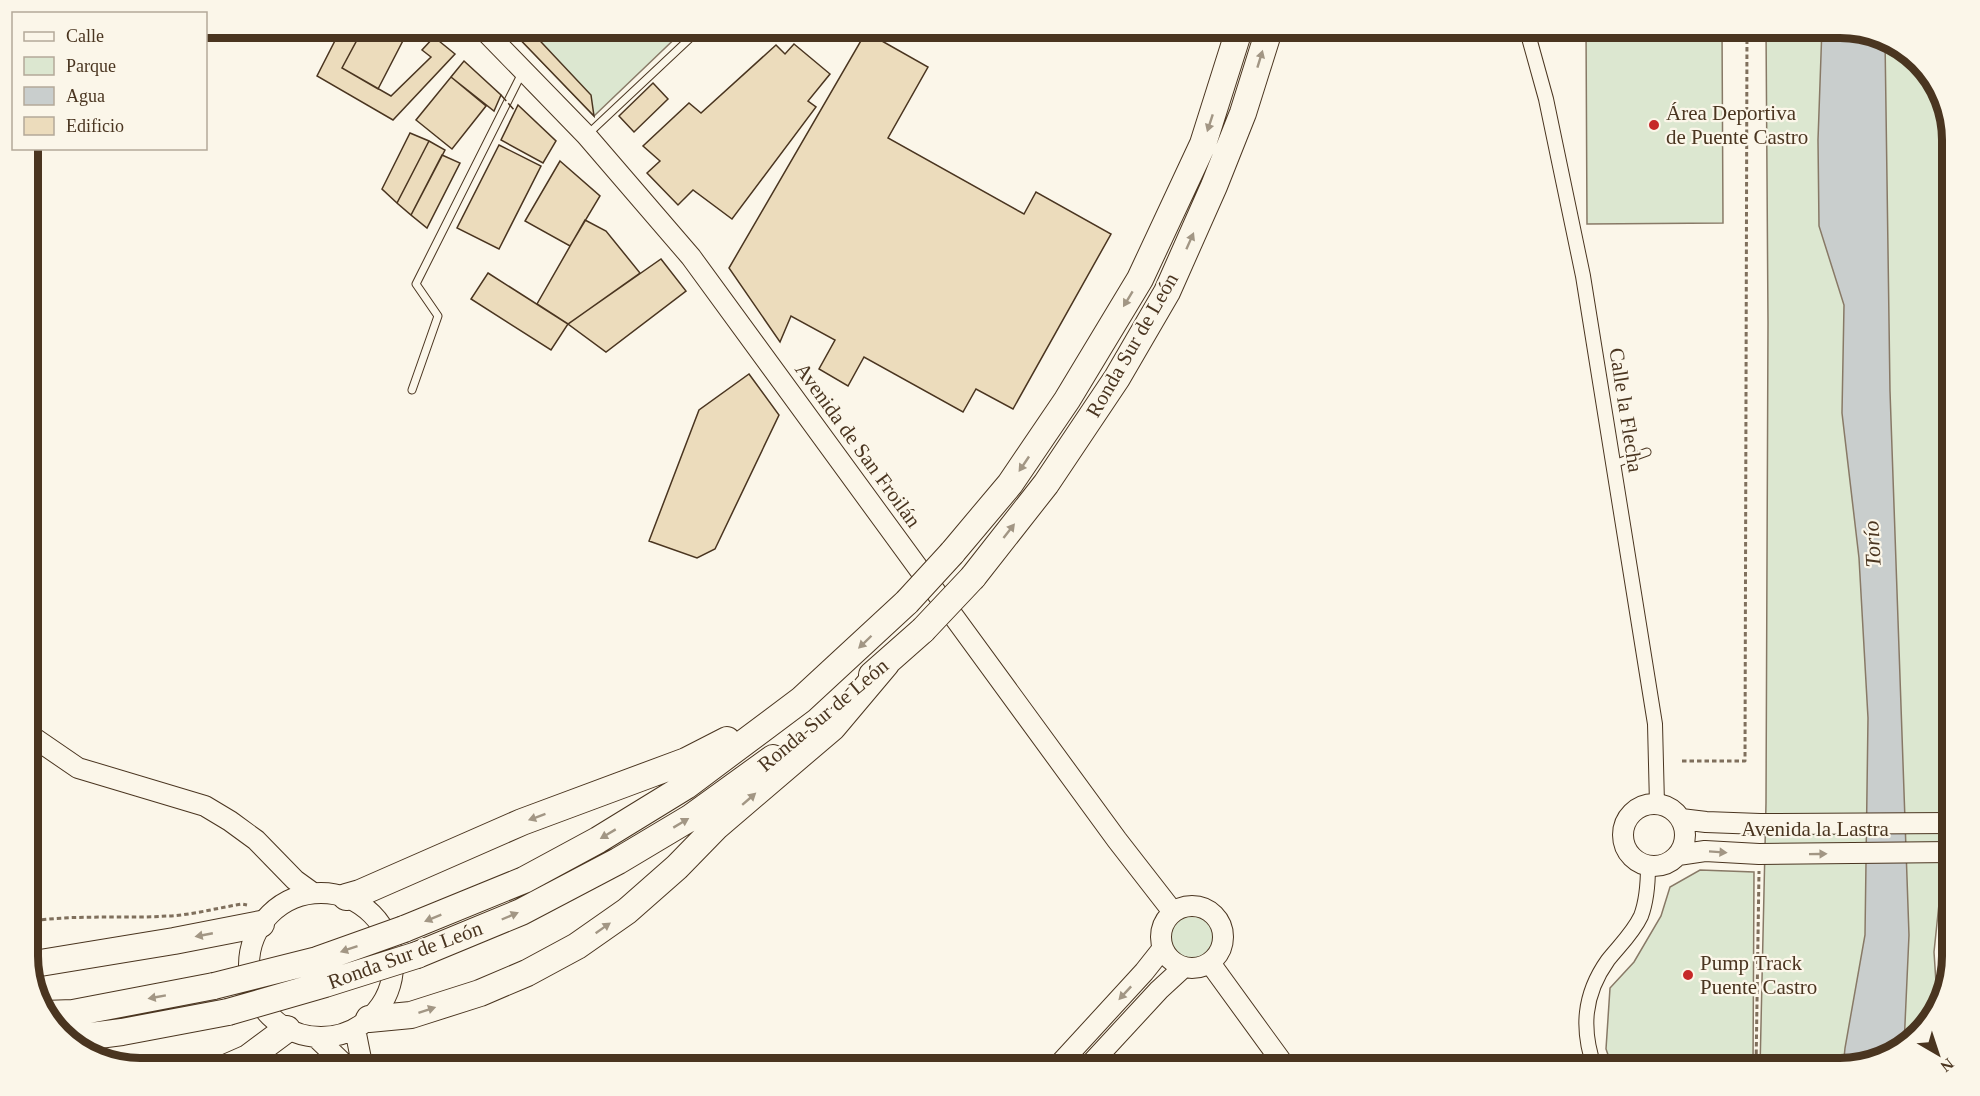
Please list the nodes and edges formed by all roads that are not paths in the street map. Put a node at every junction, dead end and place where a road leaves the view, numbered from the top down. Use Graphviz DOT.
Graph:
graph roads {
  1 [pos="492,38"];
  2 [pos="690,38"];
  3 [pos="1237,38"];
  4 [pos="1267,38"];
  5 [pos="1529,38"];
  6 [pos="524,71"];
  7 [pos="586,135"];
  8 [pos="412,390"];
  9 [pos="1647,452"];
  10 [pos="1614,464"];
  11 [pos="886,664"];
  12 [pos="801,700"];
  13 [pos="38,741"];
  14 [pos="1657,804"];
  15 [pos="1681,819"];
  16 [pos="1942,823"];
  17 [pos="1942,852"];
  18 [pos="1678,855"];
  19 [pos="276,862"];
  20 [pos="1648,866"];
  21 [pos="313,893"];
  22 [pos="346,897"];
  23 [pos="1173,912"];
  24 [pos="271,914"];
  25 [pos="1162,948"];
  26 [pos="38,962"];
  27 [pos="1210,963"];
  28 [pos="1184,967"];
  29 [pos="55,1014"];
  30 [pos="362,1024"];
  31 [pos="287,1029"];
  32 [pos="316,1037"];
  33 [pos="79,1038"];
  34 [pos="248,1058"];
  35 [pos="338,1058"];
  36 [pos="363,1058"];
  37 [pos="1065,1058"];
  38 [pos="1096,1058"];
  39 [pos="1279,1058"];
  40 [pos="1592,1058"];
  1 -- 6 [label="street, Avenida de San Froilán"];
  2 -- 7 [label="lane"];
  3 -- 12 [label="highway, Ronda Sur de León, one-way, bridge"];
  11 -- 4 [label="highway, Ronda Sur de León, one-way, bridge"];
  5 -- 10 [label="street, Calle la Flecha"];
  6 -- 7 [label="street, Avenida de San Froilán"];
  6 -- 8 [label="lane"];
  7 -- 23 [label="street, Avenida de San Froilán"];
  9 -- 10 [label="lane"];
  10 -- 14 [label="street, Calle la Flecha"];
  30 -- 11 [label="highway, one-way"];
  33 -- 11 [label="highway, Ronda Sur de León, one-way, bridge"];
  12 -- 22 [label="highway, one-way"];
  12 -- 29 [label="highway, Ronda Sur de León, one-way, bridge"];
  13 -- 19 [label="street"];
  14 -- 15 [label="street"];
  14 -- 20 [label="street"];
  15 -- 16 [label="street, Avenida la Lastra"];
  15 -- 18 [label="street"];
  18 -- 17 [label="street, Avenida la Lastra, one-way"];
  18 -- 20 [label="street"];
  19 -- 21 [label="street"];
  19 -- 24 [label="street"];
  20 -- 40 [label="street"];
  21 -- 22 [label="street"];
  21 -- 24 [label="street"];
  22 -- 30 [label="street"];
  23 -- 25 [label="street"];
  23 -- 27 [label="street"];
  24 -- 26 [label="highway, one-way"];
  24 -- 31 [label="street"];
  25 -- 28 [label="street"];
  25 -- 37 [label="street, one-way"];
  27 -- 28 [label="street"];
  27 -- 39 [label="street"];
  28 -- 38 [label="street"];
  30 -- 32 [label="street"];
  30 -- 36 [label="street"];
  31 -- 32 [label="street"];
  31 -- 34 [label="highway"];
  32 -- 35 [label="street"];
}
